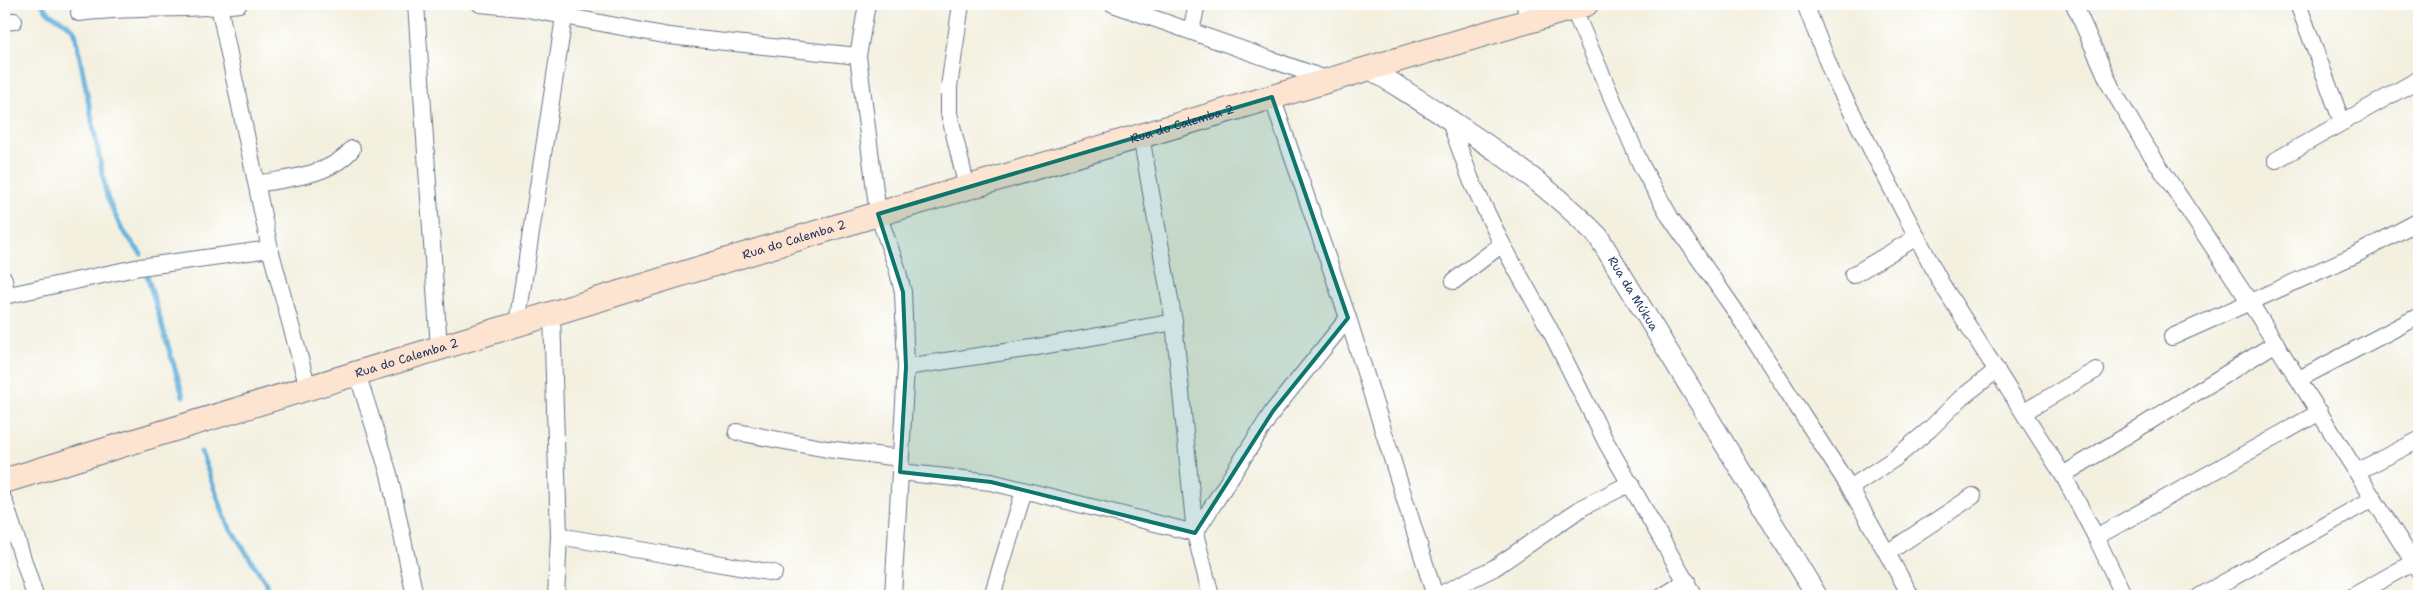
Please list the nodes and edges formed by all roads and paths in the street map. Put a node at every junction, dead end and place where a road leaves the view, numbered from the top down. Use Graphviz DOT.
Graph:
graph roads {
  1 [pos="239,4"];
  2 [pos="416,4"];
  3 [pos="480,4"];
  4 [pos="867,4"];
  5 [pos="961,4"];
  6 [pos="1113,4"];
  7 [pos="1197,4"];
  8 [pos="1805,4"];
  9 [pos="2074,4"];
  10 [pos="2298,4"];
  11 [pos="121,6"];
  12 [pos="219,6"];
  13 [pos="1580,6"];
  14 [pos="566,10"];
  15 [pos="80,13"];
  16 [pos="1526,13"];
  17 [pos="1191,31"];
  18 [pos="858,56"];
  19 [pos="1368,68"];
  20 [pos="2419,79"];
  21 [pos="1329,80"];
  22 [pos="1272,97"];
  23 [pos="1449,119"];
  24 [pos="2342,122"];
  25 [pos="1141,136"];
  26 [pos="352,149"];
  27 [pos="2276,160"];
  28 [pos="257,184"];
  29 [pos="967,188"];
  30 [pos="878,214"];
  31 [pos="2419,221"];
  32 [pos="1917,236"];
  33 [pos="1502,244"];
  34 [pos="270,249"];
  35 [pos="1853,275"];
  36 [pos="1454,281"];
  37 [pos="5,290"];
  38 [pos="2249,301"];
  39 [pos="552,314"];
  40 [pos="2419,316"];
  41 [pos="1348,318"];
  42 [pos="1174,322"];
  43 [pos="517,324"];
  44 [pos="2172,337"];
  45 [pos="2276,343"];
  46 [pos="439,348"];
  47 [pos="906,367"];
  48 [pos="1997,370"];
  49 [pos="2096,370"];
  50 [pos="357,373"];
  51 [pos="2299,379"];
  52 [pos="308,388"];
  53 [pos="2024,412"];
  54 [pos="2320,412"];
  55 [pos="737,432"];
  56 [pos="2419,440"];
  57 [pos="900,465"];
  58 [pos="2358,471"];
  59 [pos="2063,475"];
  60 [pos="4,481"];
  61 [pos="1631,483"];
  62 [pos="1850,488"];
  63 [pos="1024,491"];
  64 [pos="1973,496"];
  65 [pos="2374,498"];
  66 [pos="4,500"];
  67 [pos="1195,533"];
  68 [pos="559,536"];
  69 [pos="2096,537"];
  70 [pos="1887,553"];
  71 [pos="2416,566"];
  72 [pos="774,573"];
  73 [pos="1687,581"];
  74 [pos="35,596"];
  75 [pos="415,596"];
  76 [pos="556,596"];
  77 [pos="893,596"];
  78 [pos="992,596"];
  79 [pos="1211,596"];
  80 [pos="1436,596"];
  81 [pos="1663,596"];
  82 [pos="1694,596"];
  83 [pos="1817,596"];
  84 [pos="1911,596"];
  85 [pos="2124,596"];
  86 [pos="2200,596"];
  87 [pos="2352,596"];
  1 -- 12 [label="street"];
  2 -- 46 [label="street"];
  3 -- 14 [label="street"];
  4 -- 18 [label="street"];
  5 -- 29 [label="street"];
  6 -- 17 [label="street"];
  7 -- 17 [label="street"];
  8 -- 32 [label="street"];
  9 -- 38 [label="street"];
  10 -- 24 [label="street"];
  11 -- 12 [label="street"];
  11 -- 15 [label="street"];
  12 -- 28 [label="street"];
  13 -- 16 [label="main road, Rua do Calemba 2"];
  13 -- 62 [label="street"];
  14 -- 18 [label="street"];
  14 -- 43 [label="street"];
  16 -- 19 [label="main road, Rua do Calemba 2"];
  17 -- 21 [label="street"];
  18 -- 30 [label="street"];
  19 -- 21 [label="main road, Rua do Calemba 2"];
  19 -- 23 [label="street, Rua da Múkua"];
  20 -- 24 [label="street"];
  21 -- 22 [label="main road, Rua do Calemba 2"];
  22 -- 25 [label="main road, Rua do Calemba 2"];
  22 -- 41 [label="street"];
  23 -- 33 [label="street"];
  23 -- 83 [label="street, Rua da Múkua"];
  24 -- 27 [label="street"];
  25 -- 29 [label="main road, Rua do Calemba 2"];
  25 -- 42 [label="street"];
  26 -- 28 [label="street"];
  28 -- 34 [label="street"];
  29 -- 30 [label="main road, Rua do Calemba 2"];
  30 -- 39 [label="main road, Rua do Calemba 2"];
  30 -- 47 [label="street"];
  31 -- 38 [label="street"];
  32 -- 35 [label="street"];
  32 -- 48 [label="street"];
  33 -- 36 [label="street"];
  33 -- 61 [label="street"];
  34 -- 37 [label="street"];
  34 -- 52 [label="street"];
  38 -- 44 [label="street"];
  38 -- 45 [label="street"];
  39 -- 43 [label="main road, Rua do Calemba 2"];
  39 -- 68 [label="street"];
  40 -- 51 [label="street"];
  41 -- 67 [label="street"];
  41 -- 80 [label="street"];
  42 -- 47 [label="street"];
  42 -- 67 [label="street"];
  43 -- 46 [label="main road, Rua do Calemba 2"];
  45 -- 51 [label="street"];
  45 -- 59 [label="street"];
  46 -- 50 [label="main road, Rua do Calemba 2"];
  47 -- 57 [label="street"];
  48 -- 53 [label="street"];
  48 -- 62 [label="street"];
  49 -- 53 [label="street"];
  50 -- 52 [label="main road, Rua do Calemba 2"];
  50 -- 75 [label="street"];
  51 -- 54 [label="street"];
  52 -- 60 [label="main road, Rua do Calemba 2"];
  53 -- 59 [label="street"];
  54 -- 58 [label="street"];
  54 -- 69 [label="street"];
  55 -- 57 [label="street"];
  56 -- 58 [label="street"];
  57 -- 63 [label="street"];
  57 -- 77 [label="street"];
  58 -- 65 [label="street"];
  59 -- 69 [label="street"];
  61 -- 73 [label="street"];
  61 -- 80 [label="street"];
  62 -- 70 [label="street"];
  63 -- 67 [label="street"];
  63 -- 78 [label="street"];
  64 -- 70 [label="street"];
  65 -- 71 [label="street"];
  65 -- 86 [label="street"];
  66 -- 74 [label="street"];
  67 -- 79 [label="street"];
  68 -- 72 [label="street"];
  68 -- 76 [label="street"];
  69 -- 85 [label="street"];
  70 -- 84 [label="street"];
  71 -- 87 [label="street"];
  73 -- 81 [label="street"];
  73 -- 82 [label="street"];
}
